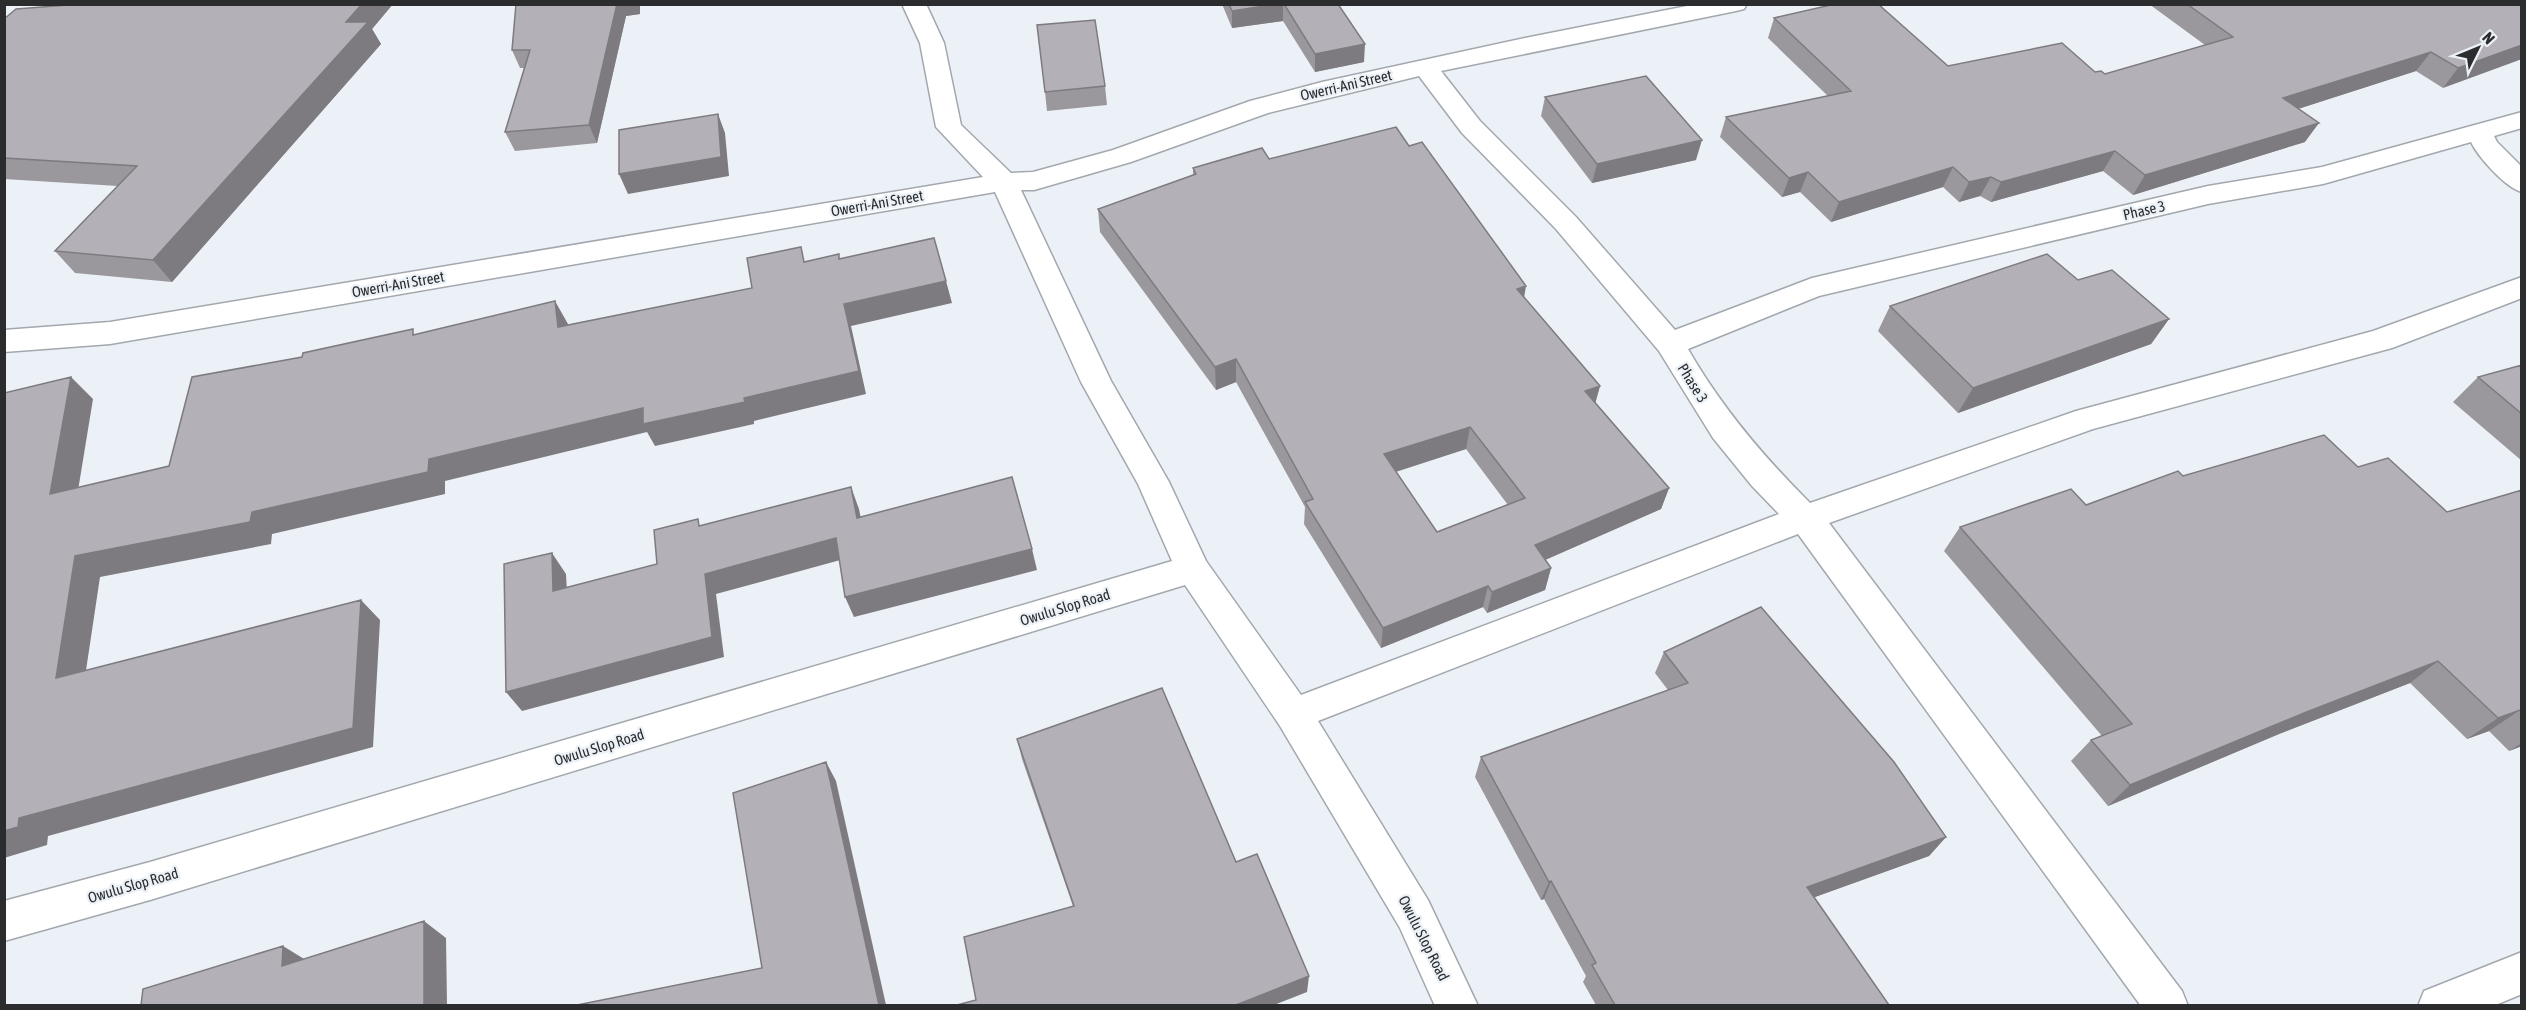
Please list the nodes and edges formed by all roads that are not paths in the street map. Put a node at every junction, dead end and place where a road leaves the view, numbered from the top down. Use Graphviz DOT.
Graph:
graph roads {
  1 [pos="914,4"];
  2 [pos="1736,4"];
  3 [pos="1653,12"];
  4 [pos="1425,67"];
  5 [pos="2522,120"];
  6 [pos="2479,131"];
  7 [pos="1004,182"];
  8 [pos="2522,183"];
  9 [pos="2522,287"];
  10 [pos="4,341"];
  11 [pos="1670,344"];
  12 [pos="1805,518"];
  13 [pos="1193,569"];
  14 [pos="1293,714"];
  15 [pos="4,921"];
  16 [pos="2508,988"];
  17 [pos="1457,1005"];
  18 [pos="2167,1005"];
  19 [pos="2439,1005"];
  1 -- 7 [label="street"];
  2 -- 3 [label="street, Owerri-Ani Street"];
  3 -- 4 [label="street, Owerri-Ani Street"];
  4 -- 7 [label="street, Owerri-Ani Street"];
  4 -- 11 [label="street"];
  5 -- 6 [label="street, Phase 3"];
  6 -- 8 [label="street"];
  6 -- 11 [label="street, Phase 3"];
  7 -- 10 [label="street, Owerri-Ani Street"];
  7 -- 13 [label="street, Owulu Slop Road"];
  9 -- 12 [label="street"];
  11 -- 12 [label="street, Phase 3"];
  12 -- 14 [label="street"];
  12 -- 18 [label="street, Phase 3"];
  13 -- 14 [label="street, Owulu Slop Road"];
  13 -- 15 [label="street, Owulu Slop Road"];
  14 -- 17 [label="street, Owulu Slop Road"];
  16 -- 19 [label="street"];
}
